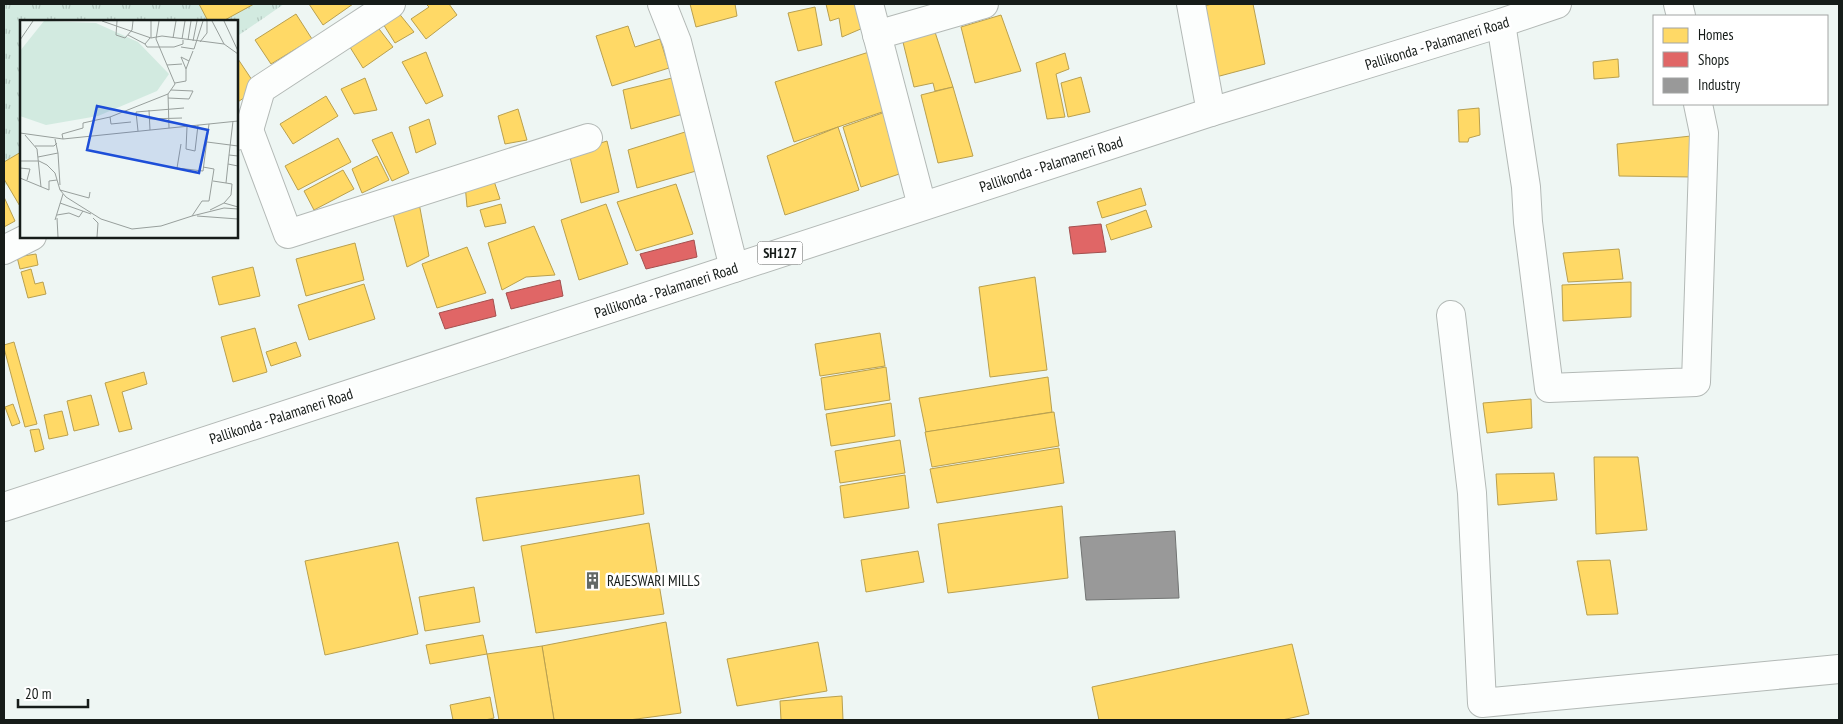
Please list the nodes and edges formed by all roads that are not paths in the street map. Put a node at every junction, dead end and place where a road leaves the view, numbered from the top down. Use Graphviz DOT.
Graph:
graph roads {
  1 [pos="390,4"];
  2 [pos="662,4"];
  3 [pos="869,4"];
  4 [pos="984,4"];
  5 [pos="1191,4"];
  6 [pos="1557,4"];
  7 [pos="1501,23"];
  8 [pos="877,36"];
  9 [pos="1698,105"];
  10 [pos="1211,112"];
  11 [pos="243,133"];
  12 [pos="588,138"];
  13 [pos="922,206"];
  14 [pos="28,238"];
  15 [pos="4,250"];
  16 [pos="734,268"];
  17 [pos="1451,315"];
  18 [pos="4,507"];
  19 [pos="1839,670"];
  1 -- 11 [label="street"];
  2 -- 16 [label="street"];
  3 -- 8 [label="street"];
  4 -- 8 [label="street"];
  5 -- 10 [label="street"];
  6 -- 7 [label="street, Pallikonda - Palamaneri Road / SH127"];
  7 -- 9 [label="street"];
  7 -- 10 [label="street, Pallikonda - Palamaneri Road / SH127"];
  8 -- 13 [label="street"];
  10 -- 13 [label="street, Pallikonda - Palamaneri Road / SH127"];
  11 -- 12 [label="street"];
  13 -- 16 [label="street, Pallikonda - Palamaneri Road / SH127"];
  14 -- 15 [label="street"];
  16 -- 18 [label="street, Pallikonda - Palamaneri Road / SH127"];
  17 -- 19 [label="street"];
}
